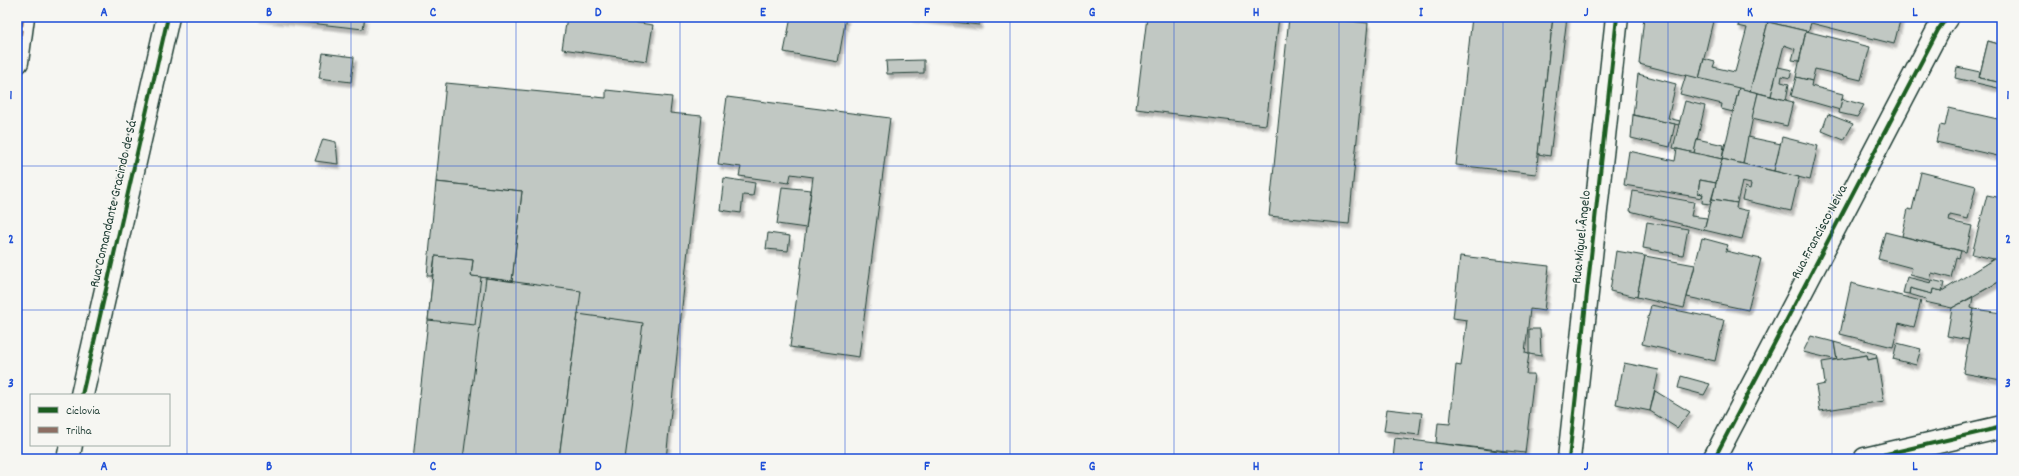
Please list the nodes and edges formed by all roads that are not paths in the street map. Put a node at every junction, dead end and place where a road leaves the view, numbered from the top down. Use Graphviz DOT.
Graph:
graph roads {
  1 [pos="23,17"];
  2 [pos="168,17"];
  3 [pos="1617,17"];
  4 [pos="1948,17"];
  5 [pos="17,62"];
  6 [pos="82,394"];
  7 [pos="2002,426"];
  8 [pos="71,446"];
  9 [pos="68,459"];
  10 [pos="1569,459"];
  11 [pos="1714,459"];
  12 [pos="1865,459"];
  1 -- 5 [label="street"];
  2 -- 6 [label="street, Rua Comandante Gracindo de Sá"];
  3 -- 10 [label="street, Rua Miguel Ângelo"];
  4 -- 11 [label="street, Rua Francisco Neiva"];
  7 -- 12 [label="street"];
  8 -- 9 [label="street"];
}
